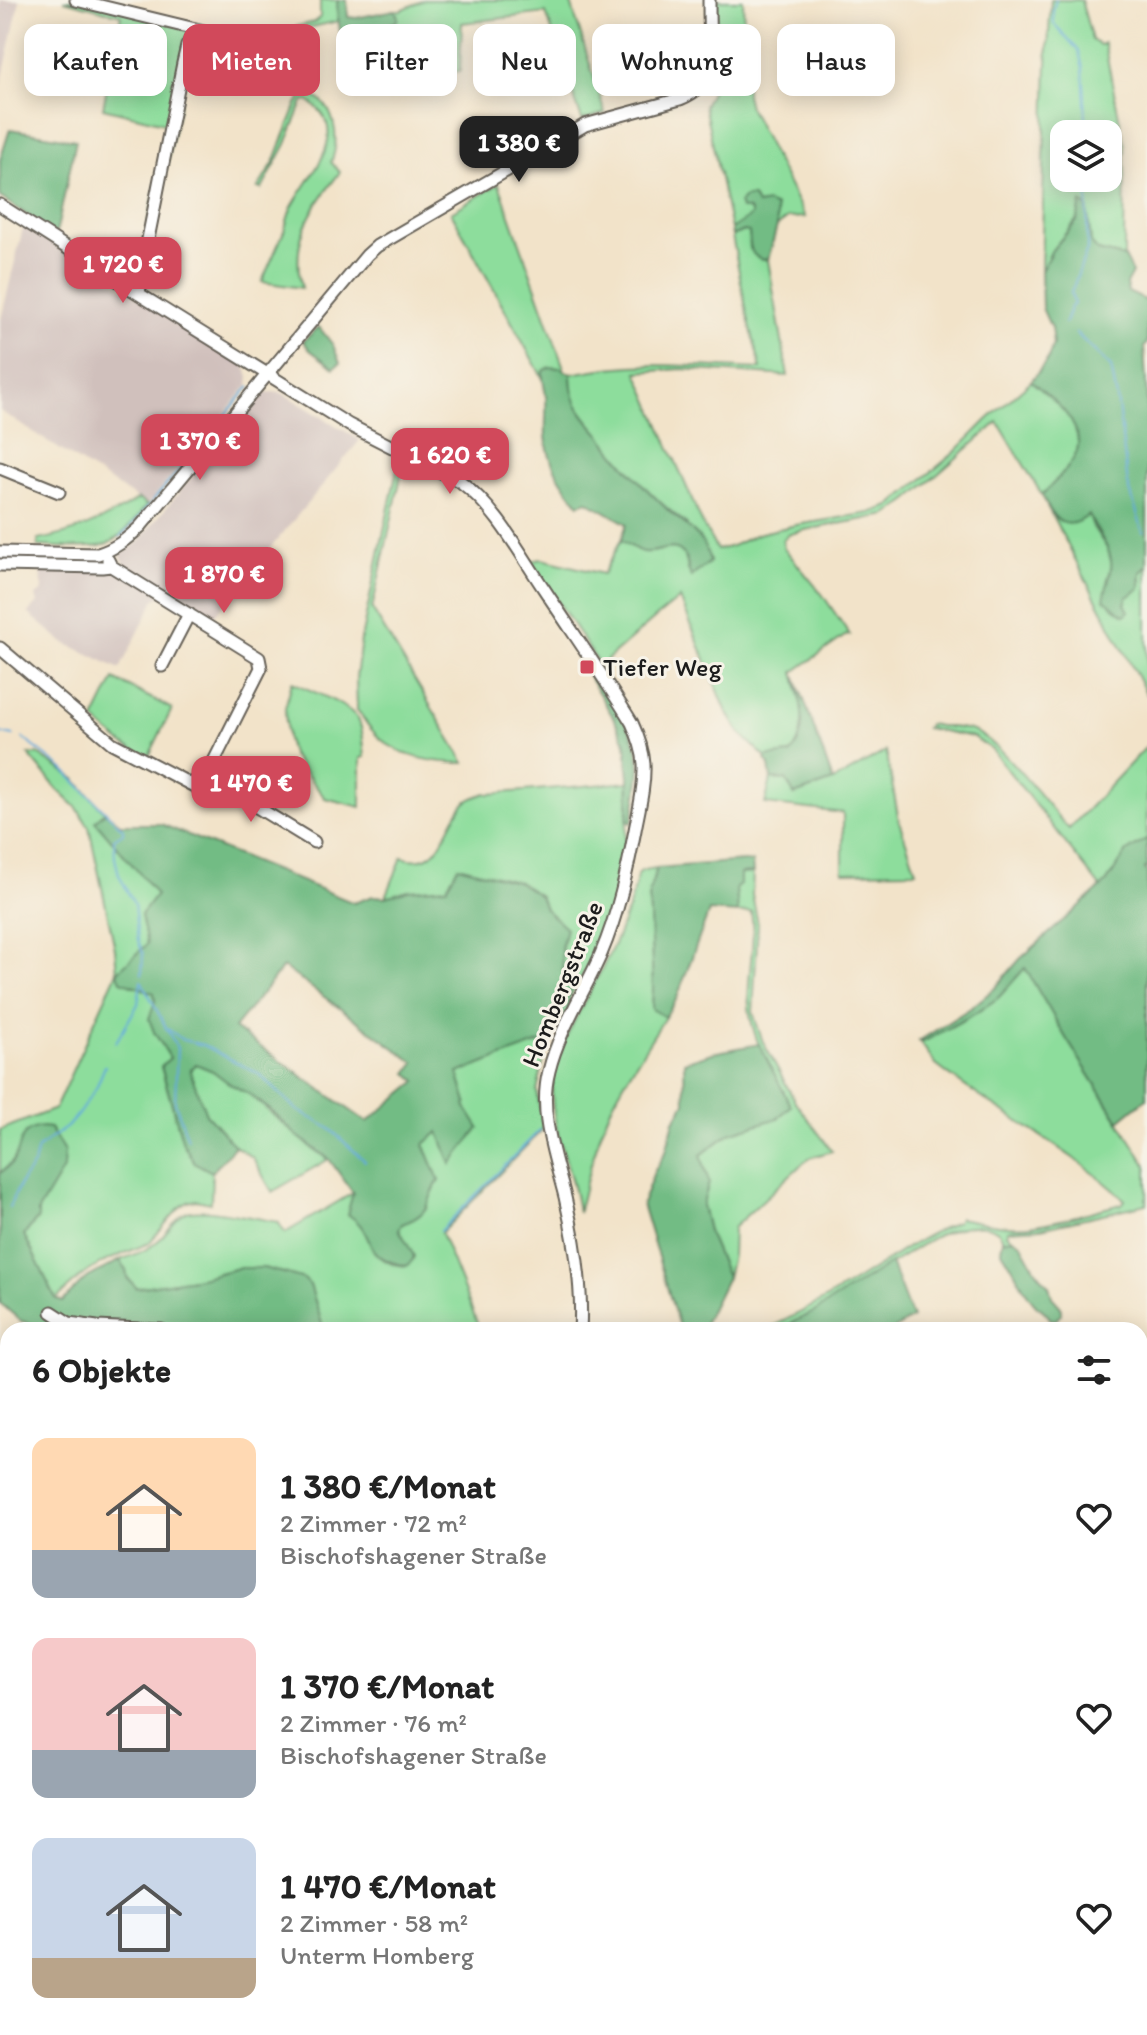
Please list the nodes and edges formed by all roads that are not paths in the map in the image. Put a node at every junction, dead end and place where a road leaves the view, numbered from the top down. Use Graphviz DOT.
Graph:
graph roads {
  1 [pos="76,0"];
  2 [pos="709,0"];
  3 [pos="183,27"];
  4 [pos="183,63"];
  5 [pos="0,205"];
  6 [pos="139,294"];
  7 [pos="266,373"];
  8 [pos="0,468"];
  9 [pos="59,492"];
  10 [pos="0,552"];
  11 [pos="104,552"];
  12 [pos="0,565"];
  13 [pos="111,566"];
  14 [pos="189,614"];
  15 [pos="0,648"];
  16 [pos="162,666"];
  17 [pos="206,776"];
  18 [pos="314,842"];
  19 [pos="52,1312"];
  20 [pos="67,1322"];
  21 [pos="580,1322"];
  1 -- 3 [label="street"];
  2 -- 7 [label="street"];
  4 -- 6 [label="street"];
  5 -- 6 [label="street, Hombergstraße"];
  6 -- 7 [label="street, Hombergstraße"];
  7 -- 11 [label="street"];
  7 -- 21 [label="street, Hombergstraße"];
  8 -- 9 [label="street"];
  10 -- 11 [label="street"];
  11 -- 13 [label="street"];
  12 -- 13 [label="street"];
  13 -- 14 [label="street"];
  14 -- 16 [label="street"];
  14 -- 17 [label="street"];
  15 -- 17 [label="street"];
  17 -- 18 [label="street"];
  19 -- 20 [label="street"];
}
